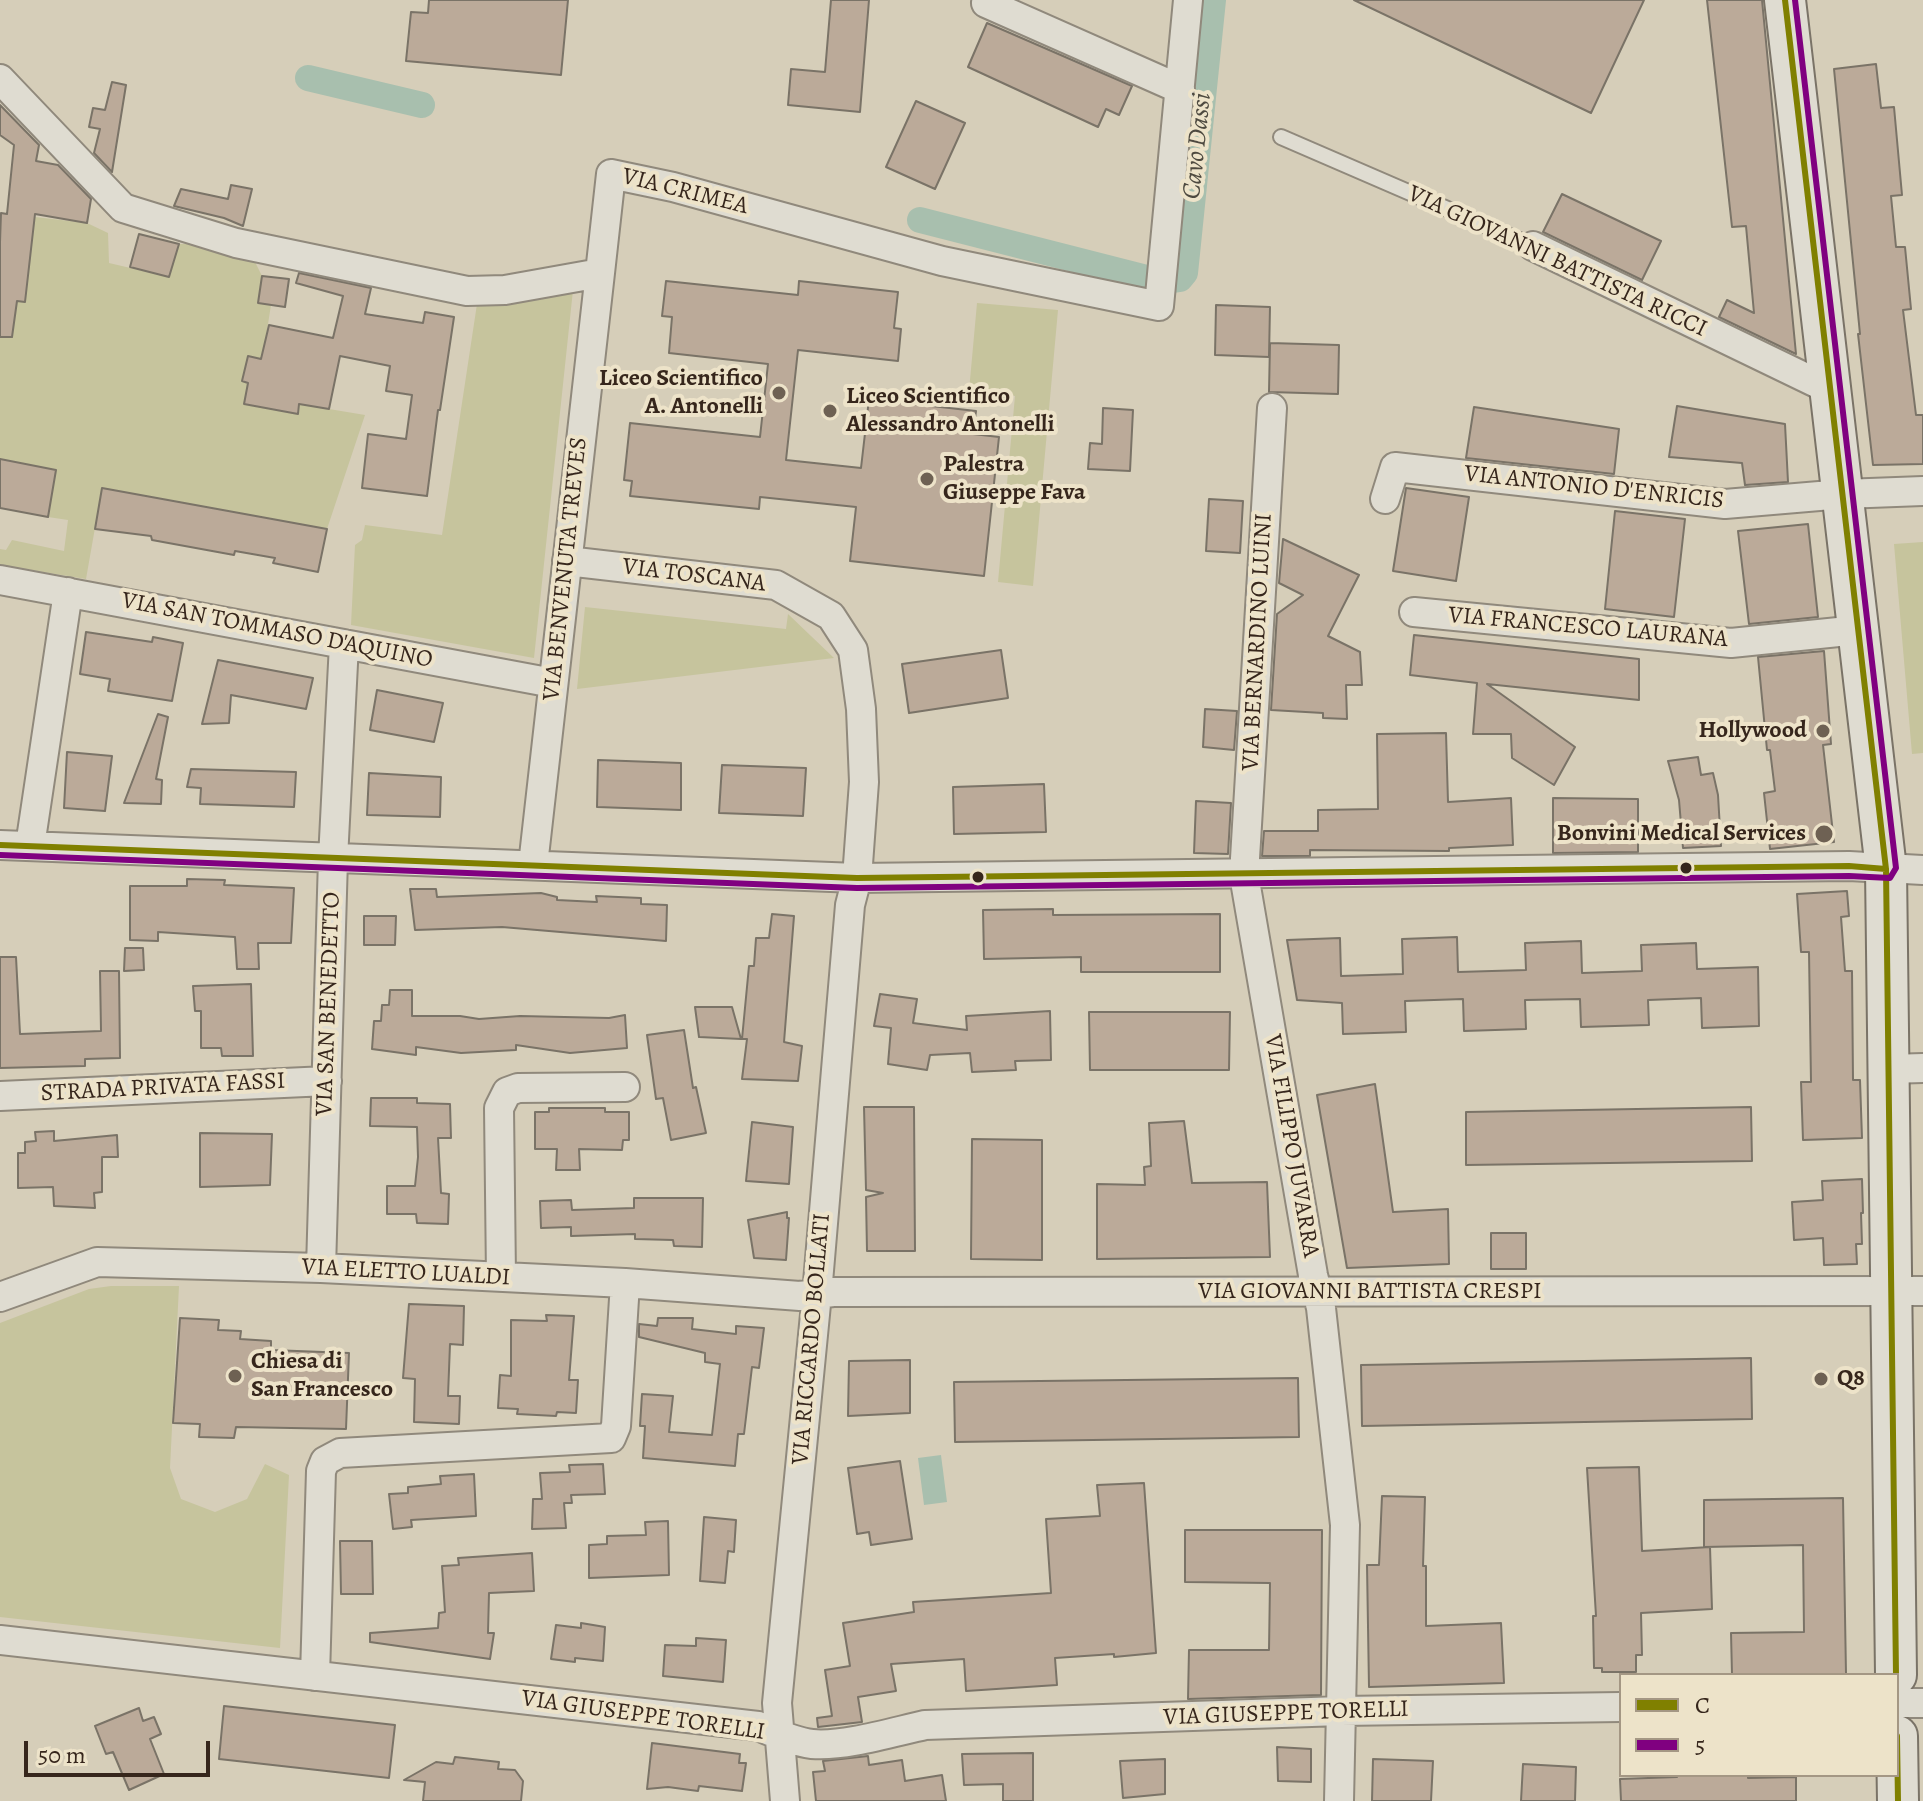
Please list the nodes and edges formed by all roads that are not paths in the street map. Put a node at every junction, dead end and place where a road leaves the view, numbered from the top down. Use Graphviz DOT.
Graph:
graph roads {
  1 [pos="1188,0"];
  2 [pos="1785,0"];
  3 [pos="986,3"];
  4 [pos="0,79"];
  5 [pos="1180,89"];
  6 [pos="1281,137"];
  7 [pos="1533,246"];
  8 [pos="600,273"];
  9 [pos="1831,390"];
  10 [pos="1272,408"];
  11 [pos="1923,491"];
  12 [pos="1843,494"];
  13 [pos="1385,499"];
  14 [pos="567,561"];
  15 [pos="0,580"];
  16 [pos="68,592"];
  17 [pos="1414,612"];
  18 [pos="1858,630"];
  19 [pos="344,644"];
  20 [pos="553,683"];
  21 [pos="0,845"];
  22 [pos="30,846"];
  23 [pos="333,859"];
  24 [pos="533,865"];
  25 [pos="1905,869"];
  26 [pos="1244,875"];
  27 [pos="857,878"];
  28 [pos="1906,1068"];
  29 [pos="327,1081"];
  30 [pos="625,1087"];
  31 [pos="0,1096"];
  32 [pos="321,1268"];
  33 [pos="501,1277"];
  34 [pos="625,1283"];
  35 [pos="1907,1291"];
  36 [pos="1317,1292"];
  37 [pos="817,1294"];
  38 [pos="0,1297"];
  39 [pos="0,1640"];
  40 [pos="1896,1673"];
  41 [pos="315,1676"];
  42 [pos="1899,1703"];
  43 [pos="1923,1703"];
  44 [pos="1619,1707"];
  45 [pos="1341,1711"];
  46 [pos="780,1736"];
  47 [pos="1898,1777"];
  48 [pos="785,1801"];
  49 [pos="1339,1801"];
  50 [pos="1898,1801"];
  1 -- 5 [label="street, VIA CRIMEA"];
  2 -- 9 [label="main road"];
  3 -- 5 [label="street"];
  4 -- 8 [label="street"];
  5 -- 8 [label="street, VIA CRIMEA"];
  6 -- 7 [label="lane, VIA GIOVANNI BATTISTA RICCI"];
  7 -- 9 [label="street, VIA GIOVANNI BATTISTA RICCI"];
  8 -- 14 [label="street, VIA BENVENUTA TREVES"];
  9 -- 12 [label="main road"];
  10 -- 26 [label="street, VIA BERNARDINO LUINI"];
  11 -- 12 [label="street, VIA ANTONIO D'ENRICIS"];
  12 -- 13 [label="street, VIA ANTONIO D'ENRICIS"];
  12 -- 18 [label="main road"];
  14 -- 20 [label="street, VIA BENVENUTA TREVES"];
  14 -- 27 [label="street, VIA TOSCANA"];
  15 -- 16 [label="street, VIA SAN TOMMASO D'AQUINO"];
  16 -- 19 [label="street, VIA SAN TOMMASO D'AQUINO"];
  16 -- 22 [label="street"];
  17 -- 18 [label="street, VIA FRANCESCO LAURANA"];
  18 -- 25 [label="main road"];
  19 -- 20 [label="street, VIA SAN TOMMASO D'AQUINO"];
  19 -- 23 [label="street, VIA SAN BENEDETTO"];
  20 -- 24 [label="street, VIA BENVENUTA TREVES"];
  21 -- 22 [label="street"];
  22 -- 23 [label="street"];
  23 -- 24 [label="street"];
  23 -- 29 [label="street, VIA SAN BENEDETTO"];
  24 -- 27 [label="street"];
  25 -- 26 [label="street"];
  25 -- 28 [label="main road"];
  26 -- 27 [label="street"];
  26 -- 36 [label="street, VIA FILIPPO JUVARRA"];
  27 -- 37 [label="street, VIA RICCARDO BOLLATI"];
  28 -- 35 [label="main road"];
  29 -- 31 [label="street, STRADA PRIVATA FASSI"];
  29 -- 32 [label="street, VIA SAN BENEDETTO"];
  30 -- 33 [label="street"];
  32 -- 33 [label="street, VIA ELETTO LUALDI"];
  32 -- 38 [label="street, VIA ELETTO LUALDI"];
  33 -- 34 [label="street, VIA ELETTO LUALDI"];
  34 -- 37 [label="street, VIA ELETTO LUALDI"];
  34 -- 41 [label="street"];
  35 -- 36 [label="street, VIA GIOVANNI BATTISTA CRESPI"];
  35 -- 40 [label="main road"];
  36 -- 37 [label="street, VIA GIOVANNI BATTISTA CRESPI"];
  36 -- 45 [label="street, VIA FILIPPO JUVARRA"];
  37 -- 46 [label="street, VIA RICCARDO BOLLATI"];
  39 -- 41 [label="street, VIA GIUSEPPE TORELLI"];
  41 -- 46 [label="street, VIA GIUSEPPE TORELLI"];
  42 -- 43 [label="street"];
  44 -- 45 [label="street, VIA GIUSEPPE TORELLI"];
  45 -- 46 [label="street, VIA GIUSEPPE TORELLI"];
  45 -- 49 [label="street, VIA FILIPPO JUVARRA"];
  46 -- 48 [label="street, VIA RICCARDO BOLLATI"];
  47 -- 50 [label="main road"];
}
